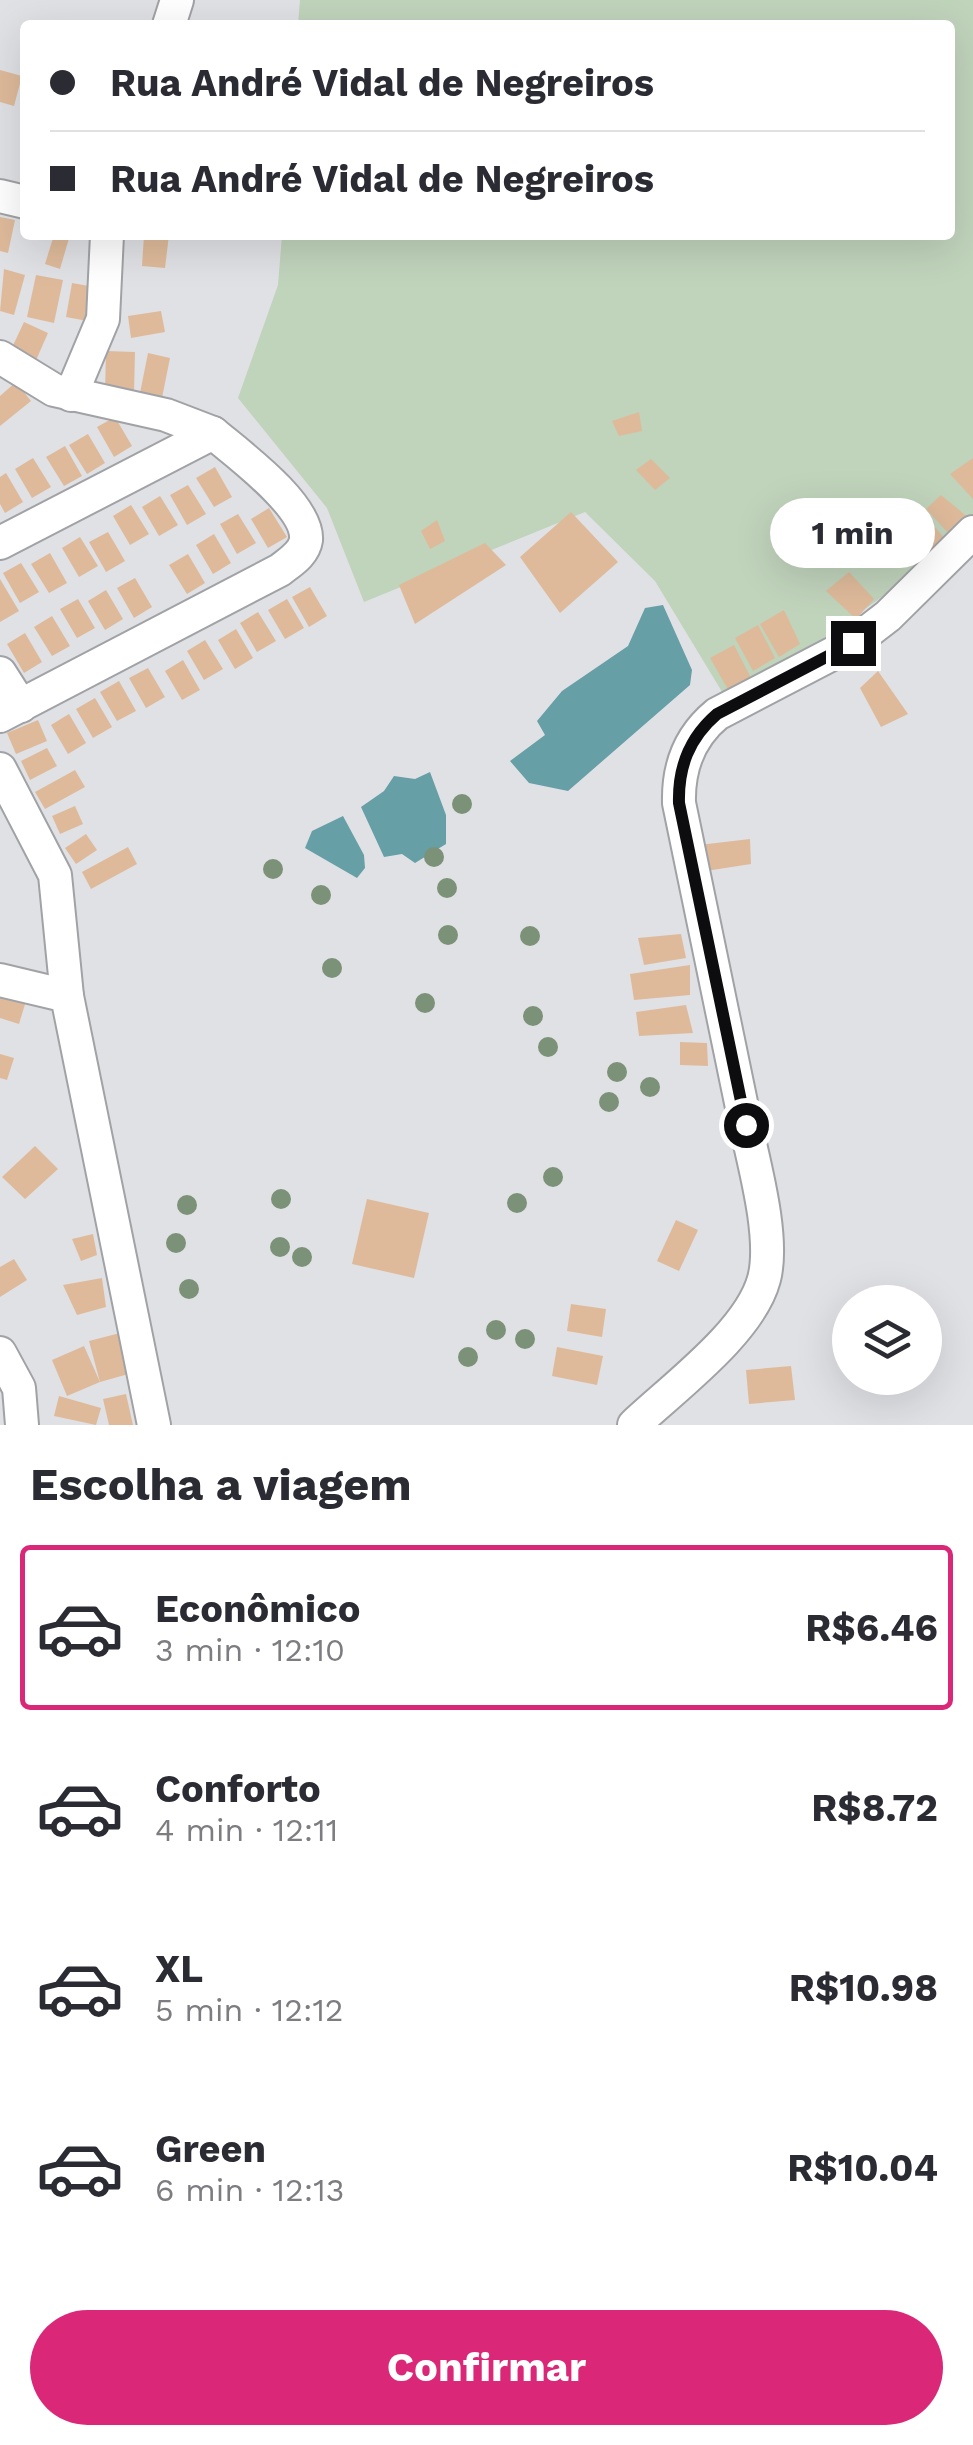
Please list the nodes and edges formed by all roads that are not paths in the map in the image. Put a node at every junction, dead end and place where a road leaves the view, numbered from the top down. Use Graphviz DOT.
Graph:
graph roads {
  1 [pos="107,240"];
  2 [pos="0,356"];
  3 [pos="71,394"];
  4 [pos="213,433"];
  5 [pos="973,532"];
  6 [pos="0,543"];
  7 [pos="0,673"];
  8 [pos="10,710"];
  9 [pos="0,769"];
  10 [pos="0,980"];
  11 [pos="67,996"];
  12 [pos="0,1353"];
  13 [pos="22,1425"];
  14 [pos="154,1425"];
  15 [pos="634,1425"];
  1 -- 3 [label="street"];
  2 -- 3 [label="street"];
  3 -- 4 [label="street"];
  4 -- 6 [label="street"];
  4 -- 8 [label="street"];
  5 -- 15 [label="street"];
  7 -- 8 [label="street"];
  9 -- 11 [label="street"];
  10 -- 11 [label="street"];
  11 -- 14 [label="street"];
  12 -- 13 [label="street"];
}
